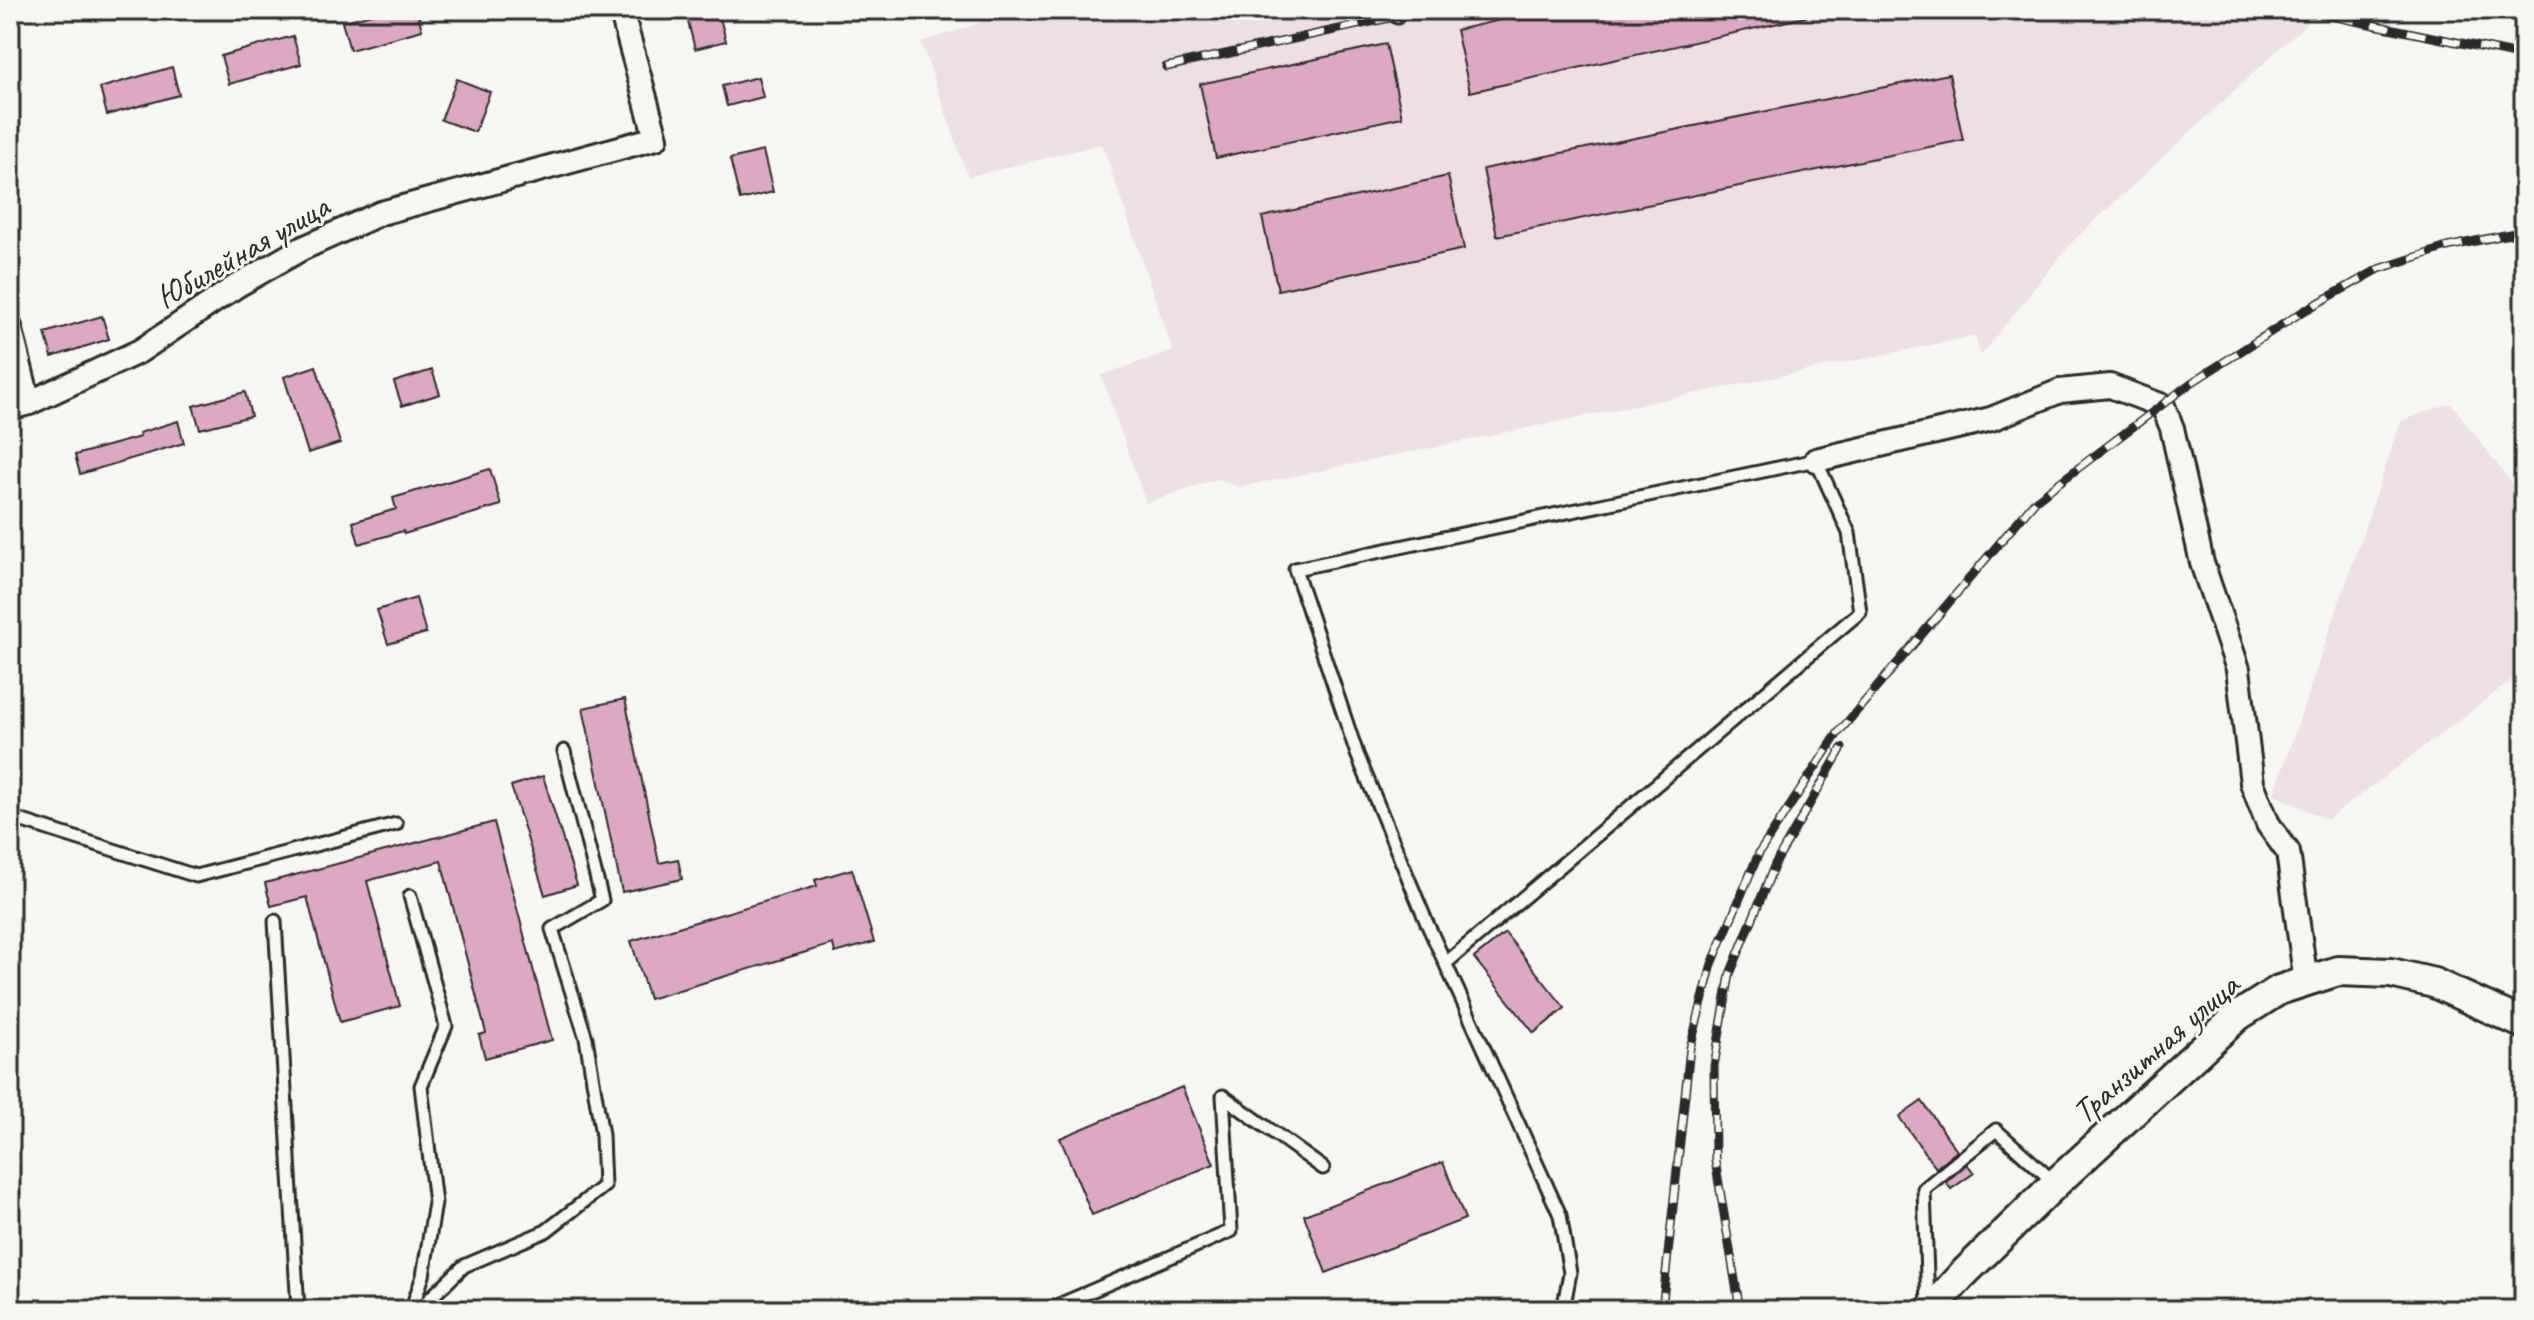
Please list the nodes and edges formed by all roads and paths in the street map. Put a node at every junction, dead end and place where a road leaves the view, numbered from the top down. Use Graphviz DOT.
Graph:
graph roads {
  1 [pos="621,10"];
  2 [pos="10,327"];
  3 [pos="19,405"];
  4 [pos="1816,460"];
  5 [pos="564,751"];
  6 [pos="10,817"];
  7 [pos="396,824"];
  8 [pos="410,896"];
  9 [pos="275,921"];
  10 [pos="1446,963"];
  11 [pos="2306,982"];
  12 [pos="2524,1024"];
  13 [pos="1323,1168"];
  14 [pos="2056,1183"];
  15 [pos="298,1310"];
  16 [pos="411,1310"];
  17 [pos="418,1310"];
  18 [pos="1047,1310"];
  19 [pos="1563,1310"];
  20 [pos="1929,1310"];
  1 -- 3 [label="street, Юбилейная улица"];
  2 -- 3 [label="street"];
  4 -- 10 [label="lane"];
  4 -- 10 [label="lane"];
  4 -- 11 [label="street"];
  5 -- 17 [label="lane"];
  6 -- 7 [label="lane"];
  8 -- 16 [label="lane"];
  9 -- 15 [label="lane"];
  10 -- 19 [label="lane"];
  11 -- 12 [label="street, Транзитная улица"];
  11 -- 14 [label="street, Транзитная улица"];
  13 -- 18 [label="lane"];
  14 -- 20 [label="street, Транзитная улица"];
  14 -- 20 [label="lane"];
}
